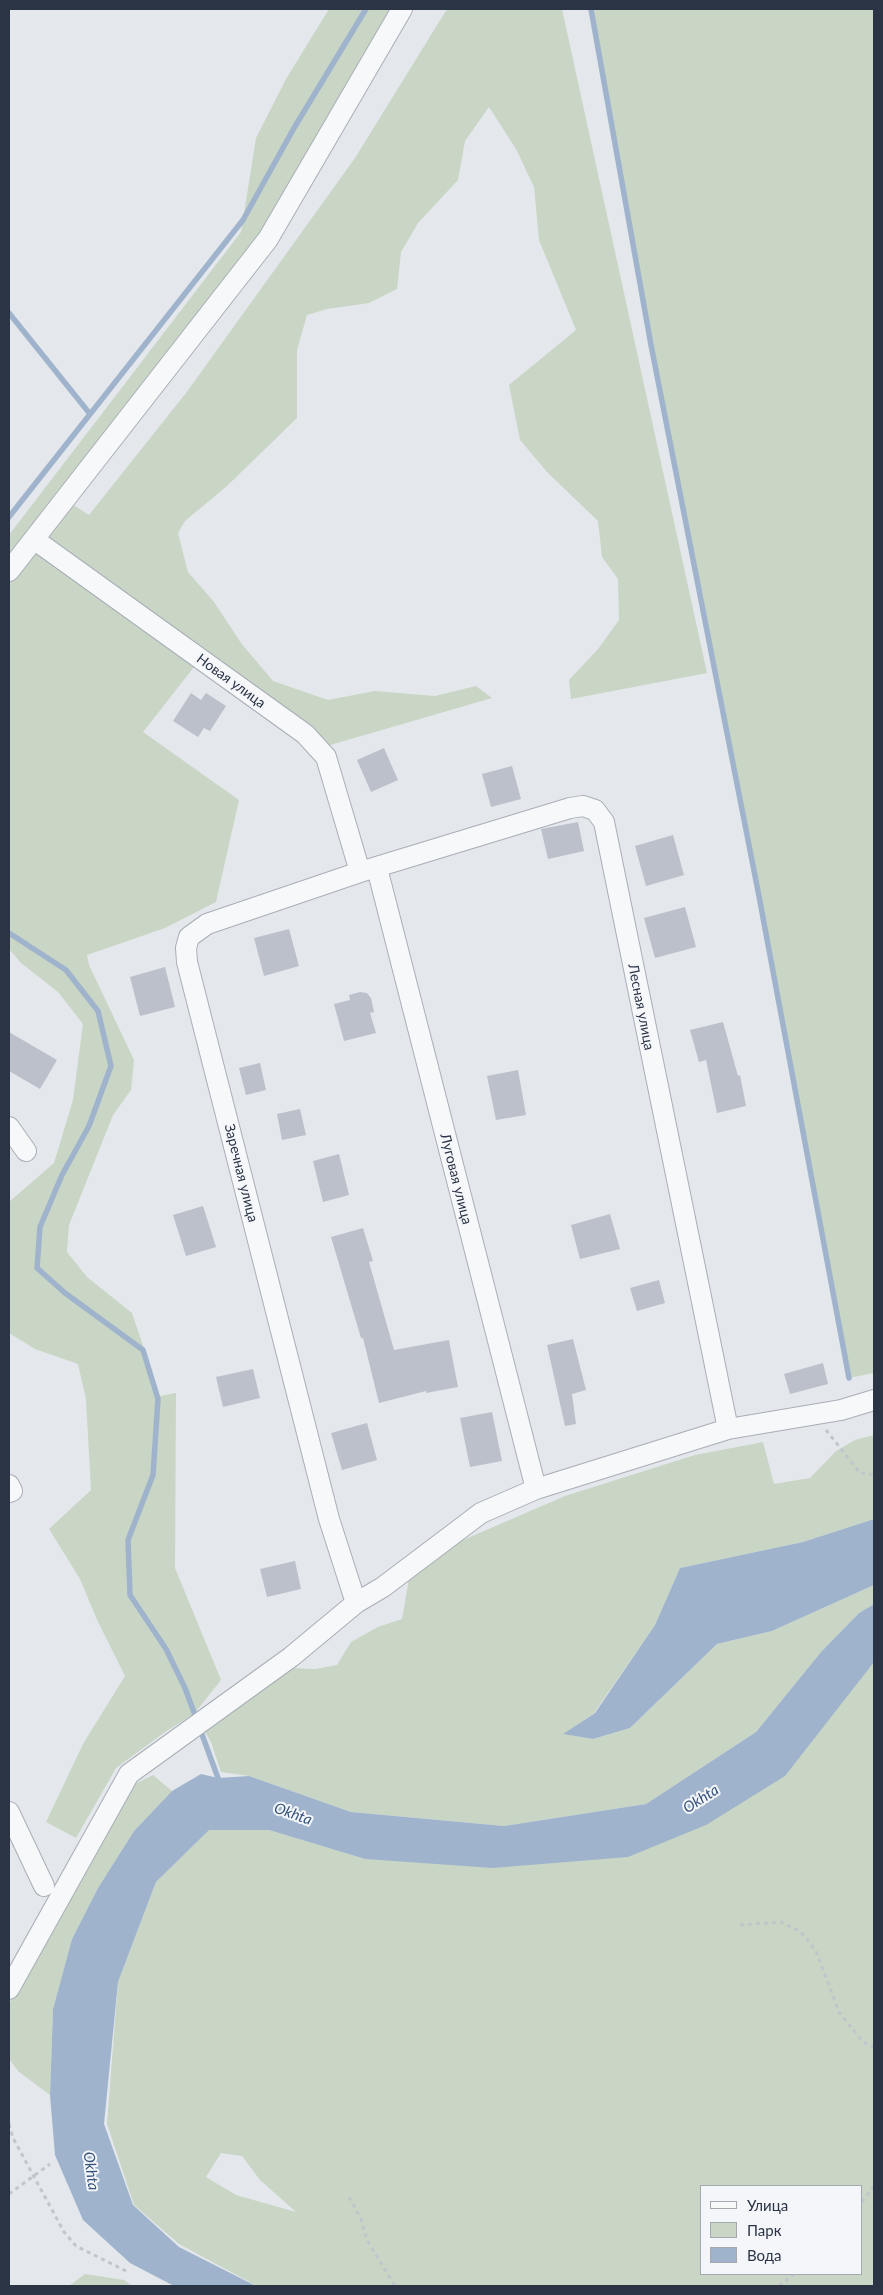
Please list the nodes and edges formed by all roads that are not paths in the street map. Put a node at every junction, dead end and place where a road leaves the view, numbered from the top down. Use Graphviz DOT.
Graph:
graph roads {
  1 [pos="402,9"];
  2 [pos="34,540"];
  3 [pos="9,571"];
  4 [pos="369,870"];
  5 [pos="9,1127"];
  6 [pos="26,1152"];
  7 [pos="874,1400"];
  8 [pos="728,1429"];
  9 [pos="9,1486"];
  10 [pos="536,1489"];
  11 [pos="9,1492"];
  12 [pos="356,1603"];
  13 [pos="9,1812"];
  14 [pos="44,1886"];
  15 [pos="9,1989"];
  1 -- 2 [label="street"];
  2 -- 3 [label="street"];
  2 -- 4 [label="street, Новая улица"];
  4 -- 8 [label="street, Лесная улица"];
  4 -- 10 [label="street, Луговая улица"];
  4 -- 12 [label="street, Заречная улица"];
  5 -- 6 [label="street"];
  7 -- 8 [label="street"];
  8 -- 10 [label="street"];
  9 -- 11 [label="street"];
  10 -- 12 [label="street"];
  12 -- 15 [label="street"];
  13 -- 14 [label="street"];
}
